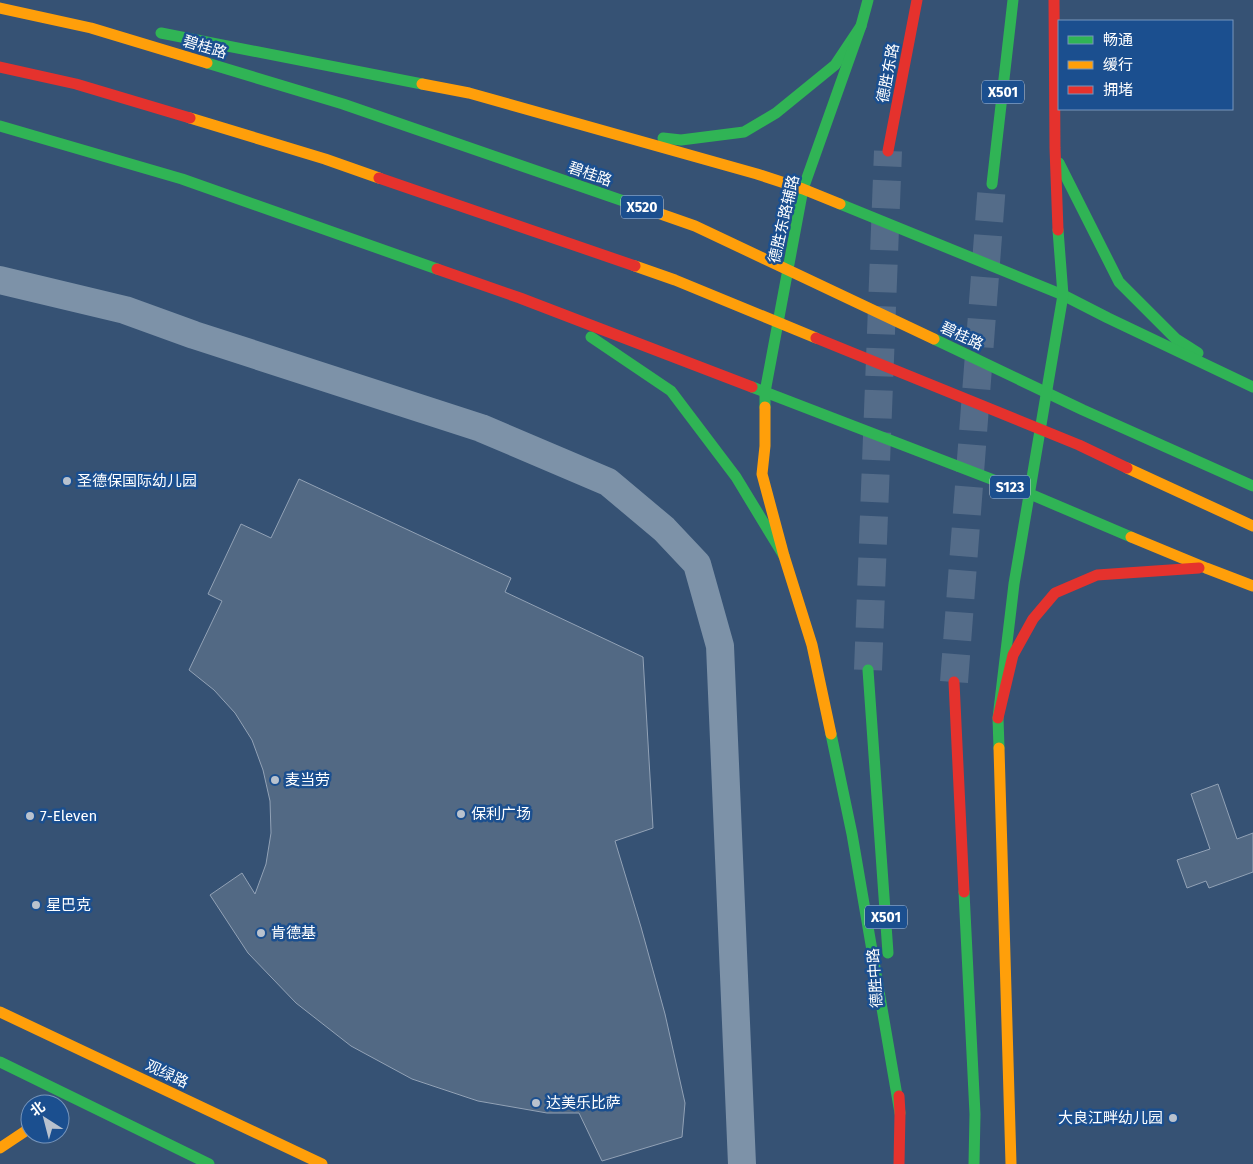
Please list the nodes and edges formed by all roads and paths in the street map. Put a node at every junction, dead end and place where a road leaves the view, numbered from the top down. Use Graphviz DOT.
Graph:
graph roads {
  1 [pos="868,0"];
  2 [pos="917,0"];
  3 [pos="1013,0"];
  4 [pos="1054,0"];
  5 [pos="0,2"];
  6 [pos="0,8"];
  7 [pos="117,25"];
  8 [pos="861,26"];
  9 [pos="147,30"];
  10 [pos="0,67"];
  11 [pos="0,126"];
  12 [pos="609,132"];
  13 [pos="888,151"];
  14 [pos="1054,153"];
  15 [pos="992,184"];
  16 [pos="803,188"];
  17 [pos="0,280"];
  18 [pos="1063,295"];
  19 [pos="520,298"];
  20 [pos="1253,386"];
  21 [pos="764,392"];
  22 [pos="1253,486"];
  23 [pos="1030,494"];
  24 [pos="1253,526"];
  25 [pos="784,556"];
  26 [pos="1206,568"];
  27 [pos="1253,586"];
  28 [pos="868,670"];
  29 [pos="954,682"];
  30 [pos="998,718"];
  31 [pos="889,966"];
  32 [pos="891,995"];
  33 [pos="0,1012"];
  34 [pos="0,1062"];
  35 [pos="900,1113"];
  36 [pos="20,1135"];
  37 [pos="0,1148"];
  38 [pos="209,1164"];
  39 [pos="322,1164"];
  40 [pos="742,1164"];
  41 [pos="899,1164"];
  42 [pos="974,1164"];
  43 [pos="1011,1164"];
  1 -- 8 [label="main road, 德胜东路辅路"];
  2 -- 13 [label="main road, 德胜东路"];
  3 -- 15 [label="main road, X501"];
  4 -- 14 [label="main road"];
  5 -- 7 [label="main road"];
  6 -- 22 [label="main road, 碧桂路 / X520"];
  8 -- 12 [label="main road"];
  8 -- 16 [label="main road, 德胜东路辅路"];
  9 -- 12 [label="main road"];
  10 -- 24 [label="main road"];
  11 -- 19 [label="main road"];
  12 -- 16 [label="main road"];
  14 -- 18 [label="main road"];
  14 -- 20 [label="main road"];
  16 -- 18 [label="main road"];
  16 -- 21 [label="main road, 德胜东路辅路"];
  17 -- 40 [label="street"];
  18 -- 20 [label="main road"];
  18 -- 23 [label="main road"];
  19 -- 21 [label="main road"];
  19 -- 25 [label="main road"];
  21 -- 23 [label="main road, S123"];
  21 -- 25 [label="main road, 德胜东路辅路"];
  23 -- 26 [label="main road, S123"];
  23 -- 30 [label="main road"];
  25 -- 35 [label="main road"];
  26 -- 27 [label="main road, S123"];
  26 -- 30 [label="main road"];
  28 -- 31 [label="main road, 德胜中路 / X501"];
  29 -- 42 [label="main road"];
  30 -- 43 [label="main road"];
  32 -- 35 [label="main road, 德胜中路"];
  33 -- 39 [label="main road, 观绿路"];
  34 -- 38 [label="main road"];
  35 -- 41 [label="main road, 德胜中路"];
  36 -- 37 [label="main road"];
}
